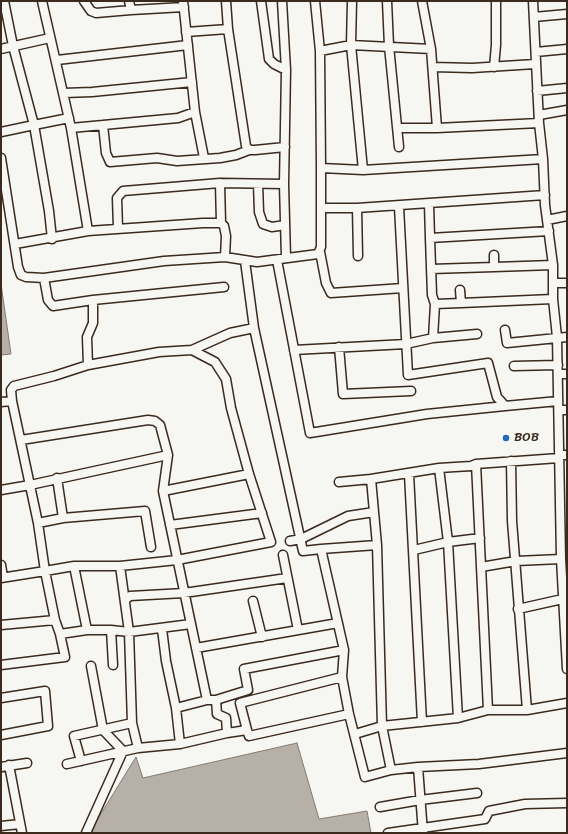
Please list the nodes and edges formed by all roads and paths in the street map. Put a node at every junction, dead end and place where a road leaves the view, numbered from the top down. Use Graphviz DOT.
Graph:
graph roads {
  1 [pos="4,1"];
  2 [pos="42,1"];
  3 [pos="84,1"];
  4 [pos="129,1"];
  5 [pos="226,1"];
  6 [pos="261,1"];
  7 [pos="282,1"];
  8 [pos="315,1"];
  9 [pos="352,1"];
  10 [pos="387,1"];
  11 [pos="422,1"];
  12 [pos="496,1"];
  13 [pos="533,1"];
  14 [pos="183,4"];
  15 [pos="131,10"];
  16 [pos="567,14"];
  17 [pos="534,17"];
  18 [pos="228,29"];
  19 [pos="186,32"];
  20 [pos="50,38"];
  21 [pos="188,45"];
  22 [pos="351,45"];
  23 [pos="13,46"];
  24 [pos="388,46"];
  25 [pos="1,49"];
  26 [pos="431,49"];
  27 [pos="567,49"];
  28 [pos="320,51"];
  29 [pos="536,52"];
  30 [pos="57,60"];
  31 [pos="535,64"];
  32 [pos="432,67"];
  33 [pos="494,67"];
  34 [pos="286,70"];
  35 [pos="192,82"];
  36 [pos="567,88"];
  37 [pos="537,91"];
  38 [pos="64,93"];
  39 [pos="567,110"];
  40 [pos="196,112"];
  41 [pos="69,118"];
  42 [pos="539,119"];
  43 [pos="103,125"];
  44 [pos="34,126"];
  45 [pos="71,128"];
  46 [pos="398,128"];
  47 [pos="437,128"];
  48 [pos="1,132"];
  49 [pos="285,147"];
  50 [pos="399,147"];
  51 [pos="249,150"];
  52 [pos="1,158"];
  53 [pos="204,158"];
  54 [pos="543,159"];
  55 [pos="321,168"];
  56 [pos="363,170"];
  57 [pos="220,183"];
  58 [pos="258,184"];
  59 [pos="284,184"];
  60 [pos="545,195"];
  61 [pos="429,204"];
  62 [pos="399,207"];
  63 [pos="321,208"];
  64 [pos="357,208"];
  65 [pos="567,216"];
  66 [pos="547,220"];
  67 [pos="221,223"];
  68 [pos="285,225"];
  69 [pos="118,228"];
  70 [pos="88,231"];
  71 [pos="549,231"];
  72 [pos="430,238"];
  73 [pos="52,239"];
  74 [pos="15,244"];
  75 [pos="320,252"];
  76 [pos="494,255"];
  77 [pos="358,256"];
  78 [pos="225,257"];
  79 [pos="286,258"];
  80 [pos="245,260"];
  81 [pos="277,260"];
  82 [pos="553,265"];
  83 [pos="494,267"];
  84 [pos="431,269"];
  85 [pos="44,278"];
  86 [pos="553,283"];
  87 [pos="567,283"];
  88 [pos="224,287"];
  89 [pos="403,288"];
  90 [pos="460,290"];
  91 [pos="553,299"];
  92 [pos="93,300"];
  93 [pos="461,303"];
  94 [pos="435,304"];
  95 [pos="254,328"];
  96 [pos="505,330"];
  97 [pos="477,334"];
  98 [pos="557,337"];
  99 [pos="567,337"];
  100 [pos="433,338"];
  101 [pos="406,344"];
  102 [pos="339,347"];
  103 [pos="192,350"];
  104 [pos="294,350"];
  105 [pos="88,365"];
  106 [pos="558,365"];
  107 [pos="514,366"];
  108 [pos="558,374"];
  109 [pos="567,374"];
  110 [pos="411,391"];
  111 [pos="12,401"];
  112 [pos="558,401"];
  113 [pos="1,402"];
  114 [pos="504,406"];
  115 [pos="563,410"];
  116 [pos="21,440"];
  117 [pos="168,455"];
  118 [pos="562,456"];
  119 [pos="511,461"];
  120 [pos="476,464"];
  121 [pos="439,468"];
  122 [pos="249,474"];
  123 [pos="410,474"];
  124 [pos="57,478"];
  125 [pos="371,479"];
  126 [pos="339,482"];
  127 [pos="30,485"];
  128 [pos="1,490"];
  129 [pos="163,492"];
  130 [pos="374,512"];
  131 [pos="563,512"];
  132 [pos="262,513"];
  133 [pos="63,518"];
  134 [pos="38,523"];
  135 [pos="170,525"];
  136 [pos="480,538"];
  137 [pos="301,539"];
  138 [pos="290,541"];
  139 [pos="448,542"];
  140 [pos="377,545"];
  141 [pos="151,548"];
  142 [pos="321,549"];
  143 [pos="414,550"];
  144 [pos="283,555"];
  145 [pos="561,559"];
  146 [pos="177,560"];
  147 [pos="516,561"];
  148 [pos="1,565"];
  149 [pos="74,566"];
  150 [pos="120,566"];
  151 [pos="481,568"];
  152 [pos="45,570"];
  153 [pos="2,578"];
  154 [pos="287,578"];
  155 [pos="184,593"];
  156 [pos="565,598"];
  157 [pos="125,600"];
  158 [pos="253,601"];
  159 [pos="518,609"];
  160 [pos="55,620"];
  161 [pos="338,623"];
  162 [pos="191,624"];
  163 [pos="1,625"];
  164 [pos="162,629"];
  165 [pos="87,630"];
  166 [pos="111,630"];
  167 [pos="298,630"];
  168 [pos="129,632"];
  169 [pos="60,634"];
  170 [pos="262,637"];
  171 [pos="196,648"];
  172 [pos="344,650"];
  173 [pos="1,665"];
  174 [pos="114,665"];
  175 [pos="91,666"];
  176 [pos="567,669"];
  177 [pos="342,676"];
  178 [pos="1,698"];
  179 [pos="207,700"];
  180 [pos="216,700"];
  181 [pos="567,703"];
  182 [pos="176,708"];
  183 [pos="488,710"];
  184 [pos="527,710"];
  185 [pos="349,714"];
  186 [pos="458,718"];
  187 [pos="422,722"];
  188 [pos="132,723"];
  189 [pos="382,726"];
  190 [pos="103,730"];
  191 [pos="247,730"];
  192 [pos="227,733"];
  193 [pos="355,734"];
  194 [pos="1,735"];
  195 [pos="180,744"];
  196 [pos="138,748"];
  197 [pos="123,751"];
  198 [pos="567,753"];
  199 [pos="80,761"];
  200 [pos="27,763"];
  201 [pos="67,764"];
  202 [pos="5,766"];
  203 [pos="418,767"];
  204 [pos="391,770"];
  205 [pos="477,793"];
  206 [pos="420,800"];
  207 [pos="567,803"];
  208 [pos="380,807"];
  209 [pos="20,824"];
  210 [pos="1,826"];
  211 [pos="423,831"];
  212 [pos="22,833"];
  213 [pos="86,833"];
  214 [pos="388,833"];
  1 -- 23 [label="street"];
  2 -- 20 [label="street"];
  3 -- 15 [label="street"];
  4 -- 15 [label="street"];
  5 -- 18 [label="street"];
  6 -- 34 [label="street"];
  7 -- 34 [label="street"];
  8 -- 28 [label="street"];
  9 -- 22 [label="street"];
  10 -- 24 [label="street"];
  11 -- 26 [label="street"];
  12 -- 33 [label="street"];
  13 -- 17 [label="street"];
  14 -- 15 [label="street"];
  14 -- 19 [label="street"];
  16 -- 17 [label="street"];
  17 -- 29 [label="street"];
  18 -- 19 [label="street"];
  18 -- 51 [label="street"];
  19 -- 21 [label="street"];
  20 -- 23 [label="street"];
  20 -- 30 [label="street"];
  21 -- 30 [label="street"];
  21 -- 35 [label="street"];
  22 -- 24 [label="street"];
  22 -- 28 [label="street"];
  22 -- 56 [label="street"];
  23 -- 25 [label="street"];
  23 -- 44 [label="street"];
  24 -- 26 [label="street"];
  24 -- 46 [label="street"];
  26 -- 32 [label="street"];
  27 -- 29 [label="street"];
  28 -- 55 [label="street"];
  29 -- 31 [label="street"];
  30 -- 38 [label="street"];
  31 -- 33 [label="street"];
  31 -- 37 [label="street"];
  32 -- 33 [label="street"];
  32 -- 47 [label="street"];
  34 -- 49 [label="street"];
  35 -- 38 [label="street"];
  35 -- 40 [label="street"];
  36 -- 37 [label="street"];
  37 -- 42 [label="street"];
  38 -- 41 [label="street"];
  39 -- 42 [label="street"];
  40 -- 43 [label="street"];
  40 -- 53 [label="street"];
  41 -- 44 [label="street"];
  41 -- 45 [label="street"];
  42 -- 47 [label="street"];
  42 -- 54 [label="street"];
  43 -- 45 [label="street"];
  43 -- 53 [label="street"];
  44 -- 48 [label="street"];
  44 -- 73 [label="street"];
  45 -- 70 [label="street"];
  46 -- 47 [label="street"];
  46 -- 50 [label="street"];
  49 -- 51 [label="street"];
  49 -- 59 [label="street"];
  51 -- 53 [label="street"];
  52 -- 74 [label="street"];
  54 -- 56 [label="street"];
  54 -- 60 [label="street"];
  55 -- 56 [label="street"];
  55 -- 63 [label="street"];
  57 -- 58 [label="street"];
  57 -- 67 [label="street"];
  57 -- 69 [label="street"];
  58 -- 59 [label="street"];
  58 -- 68 [label="street"];
  59 -- 68 [label="street"];
  60 -- 61 [label="street"];
  60 -- 66 [label="street"];
  61 -- 62 [label="street"];
  61 -- 72 [label="street"];
  62 -- 64 [label="street"];
  62 -- 89 [label="street"];
  63 -- 64 [label="street"];
  63 -- 75 [label="street"];
  64 -- 77 [label="street"];
  65 -- 66 [label="street"];
  66 -- 71 [label="street"];
  67 -- 69 [label="street"];
  67 -- 78 [label="street"];
  68 -- 79 [label="street"];
  69 -- 70 [label="street"];
  70 -- 73 [label="street"];
  71 -- 72 [label="street"];
  71 -- 82 [label="street"];
  72 -- 84 [label="street"];
  73 -- 74 [label="street"];
  74 -- 85 [label="street"];
  75 -- 79 [label="street"];
  75 -- 89 [label="street"];
  76 -- 83 [label="street"];
  78 -- 80 [label="street"];
  78 -- 85 [label="street"];
  79 -- 81 [label="street"];
  80 -- 81 [label="street"];
  80 -- 95 [label="street"];
  81 -- 104 [label="street"];
  82 -- 83 [label="street"];
  82 -- 86 [label="street"];
  83 -- 84 [label="street"];
  84 -- 94 [label="street"];
  85 -- 92 [label="street"];
  86 -- 87 [label="street"];
  86 -- 91 [label="street"];
  88 -- 92 [label="street"];
  89 -- 101 [label="street"];
  90 -- 93 [label="street"];
  91 -- 93 [label="street"];
  91 -- 98 [label="street"];
  92 -- 105 [label="street"];
  93 -- 94 [label="street"];
  94 -- 100 [label="street"];
  95 -- 103 [label="street"];
  95 -- 137 [label="street"];
  96 -- 98 [label="street"];
  97 -- 100 [label="street"];
  98 -- 99 [label="street"];
  98 -- 106 [label="street"];
  100 -- 101 [label="street"];
  101 -- 102 [label="street"];
  101 -- 114 [label="street"];
  102 -- 104 [label="street"];
  102 -- 110 [label="street"];
  103 -- 105 [label="street"];
  103 -- 122 [label="street"];
  104 -- 114 [label="street"];
  105 -- 111 [label="street"];
  106 -- 107 [label="street"];
  106 -- 108 [label="street"];
  108 -- 109 [label="street"];
  108 -- 112 [label="street"];
  111 -- 113 [label="street"];
  111 -- 116 [label="street"];
  112 -- 114 [label="street"];
  112 -- 115 [label="street"];
  115 -- 118 [label="street"];
  116 -- 117 [label="street"];
  116 -- 127 [label="street"];
  117 -- 124 [label="street"];
  117 -- 129 [label="street"];
  118 -- 119 [label="street"];
  118 -- 131 [label="street"];
  119 -- 120 [label="street"];
  119 -- 147 [label="street"];
  120 -- 121 [label="street"];
  120 -- 136 [label="street"];
  121 -- 123 [label="street"];
  121 -- 139 [label="street"];
  122 -- 129 [label="street"];
  122 -- 132 [label="street"];
  123 -- 125 [label="street"];
  123 -- 143 [label="street"];
  124 -- 127 [label="street"];
  124 -- 133 [label="street"];
  125 -- 126 [label="street"];
  125 -- 130 [label="street"];
  127 -- 128 [label="street"];
  127 -- 134 [label="street"];
  129 -- 135 [label="street"];
  130 -- 137 [label="street"];
  130 -- 140 [label="street"];
  131 -- 145 [label="street"];
  132 -- 135 [label="street"];
  132 -- 146 [label="street"];
  133 -- 134 [label="street"];
  133 -- 141 [label="street"];
  134 -- 152 [label="street"];
  135 -- 146 [label="street"];
  136 -- 139 [label="street"];
  136 -- 151 [label="street"];
  137 -- 138 [label="street"];
  137 -- 142 [label="street"];
  139 -- 143 [label="street"];
  139 -- 186 [label="street"];
  140 -- 142 [label="street"];
  140 -- 189 [label="street"];
  142 -- 161 [label="street"];
  143 -- 187 [label="street"];
  144 -- 154 [label="street"];
  145 -- 147 [label="street"];
  145 -- 156 [label="street"];
  146 -- 150 [label="street"];
  146 -- 155 [label="street"];
  147 -- 151 [label="street"];
  147 -- 159 [label="street"];
  148 -- 153 [label="street"];
  149 -- 150 [label="street"];
  149 -- 152 [label="street"];
  149 -- 165 [label="street"];
  150 -- 157 [label="street"];
  151 -- 183 [label="street"];
  152 -- 153 [label="street"];
  152 -- 160 [label="street"];
  154 -- 155 [label="street"];
  154 -- 167 [label="street"];
  155 -- 157 [label="street"];
  155 -- 162 [label="street"];
  156 -- 159 [label="street"];
  156 -- 176 [label="street"];
  157 -- 168 [label="street"];
  158 -- 170 [label="street"];
  159 -- 184 [label="street"];
  160 -- 163 [label="street"];
  160 -- 169 [label="street"];
  161 -- 167 [label="street"];
  161 -- 172 [label="street"];
  162 -- 164 [label="street"];
  162 -- 171 [label="street"];
  164 -- 168 [label="street"];
  164 -- 182 [label="street"];
  165 -- 166 [label="street"];
  165 -- 169 [label="street"];
  166 -- 168 [label="street"];
  166 -- 174 [label="street"];
  167 -- 170 [label="street"];
  168 -- 188 [label="street"];
  169 -- 173 [label="street"];
  170 -- 171 [label="street"];
  171 -- 179 [label="street"];
  172 -- 177 [label="street"];
  172 -- 180 [label="street"];
  175 -- 190 [label="street"];
  177 -- 185 [label="street"];
  177 -- 191 [label="street"];
  178 -- 194 [label="street"];
  179 -- 180 [label="street"];
  179 -- 182 [label="street"];
  180 -- 192 [label="street"];
  181 -- 184 [label="street"];
  182 -- 195 [label="street"];
  183 -- 184 [label="street"];
  183 -- 186 [label="street"];
  185 -- 191 [label="street"];
  185 -- 193 [label="street"];
  186 -- 187 [label="street"];
  187 -- 189 [label="street"];
  188 -- 190 [label="street"];
  188 -- 196 [label="street"];
  189 -- 193 [label="street"];
  189 -- 204 [label="street"];
  190 -- 197 [label="street"];
  190 -- 199 [label="street"];
  191 -- 192 [label="street"];
  192 -- 195 [label="street"];
  193 -- 204 [label="street"];
  195 -- 196 [label="street"];
  196 -- 197 [label="street"];
  197 -- 199 [label="street"];
  197 -- 213 [label="street"];
  198 -- 203 [label="street"];
  199 -- 201 [label="street"];
  200 -- 202 [label="street"];
  202 -- 209 [label="street"];
  203 -- 204 [label="street"];
  203 -- 206 [label="street"];
  205 -- 206 [label="street"];
  206 -- 208 [label="street"];
  206 -- 211 [label="street"];
  207 -- 211 [label="street"];
  209 -- 210 [label="street"];
  209 -- 212 [label="street"];
  211 -- 214 [label="street"];
}
